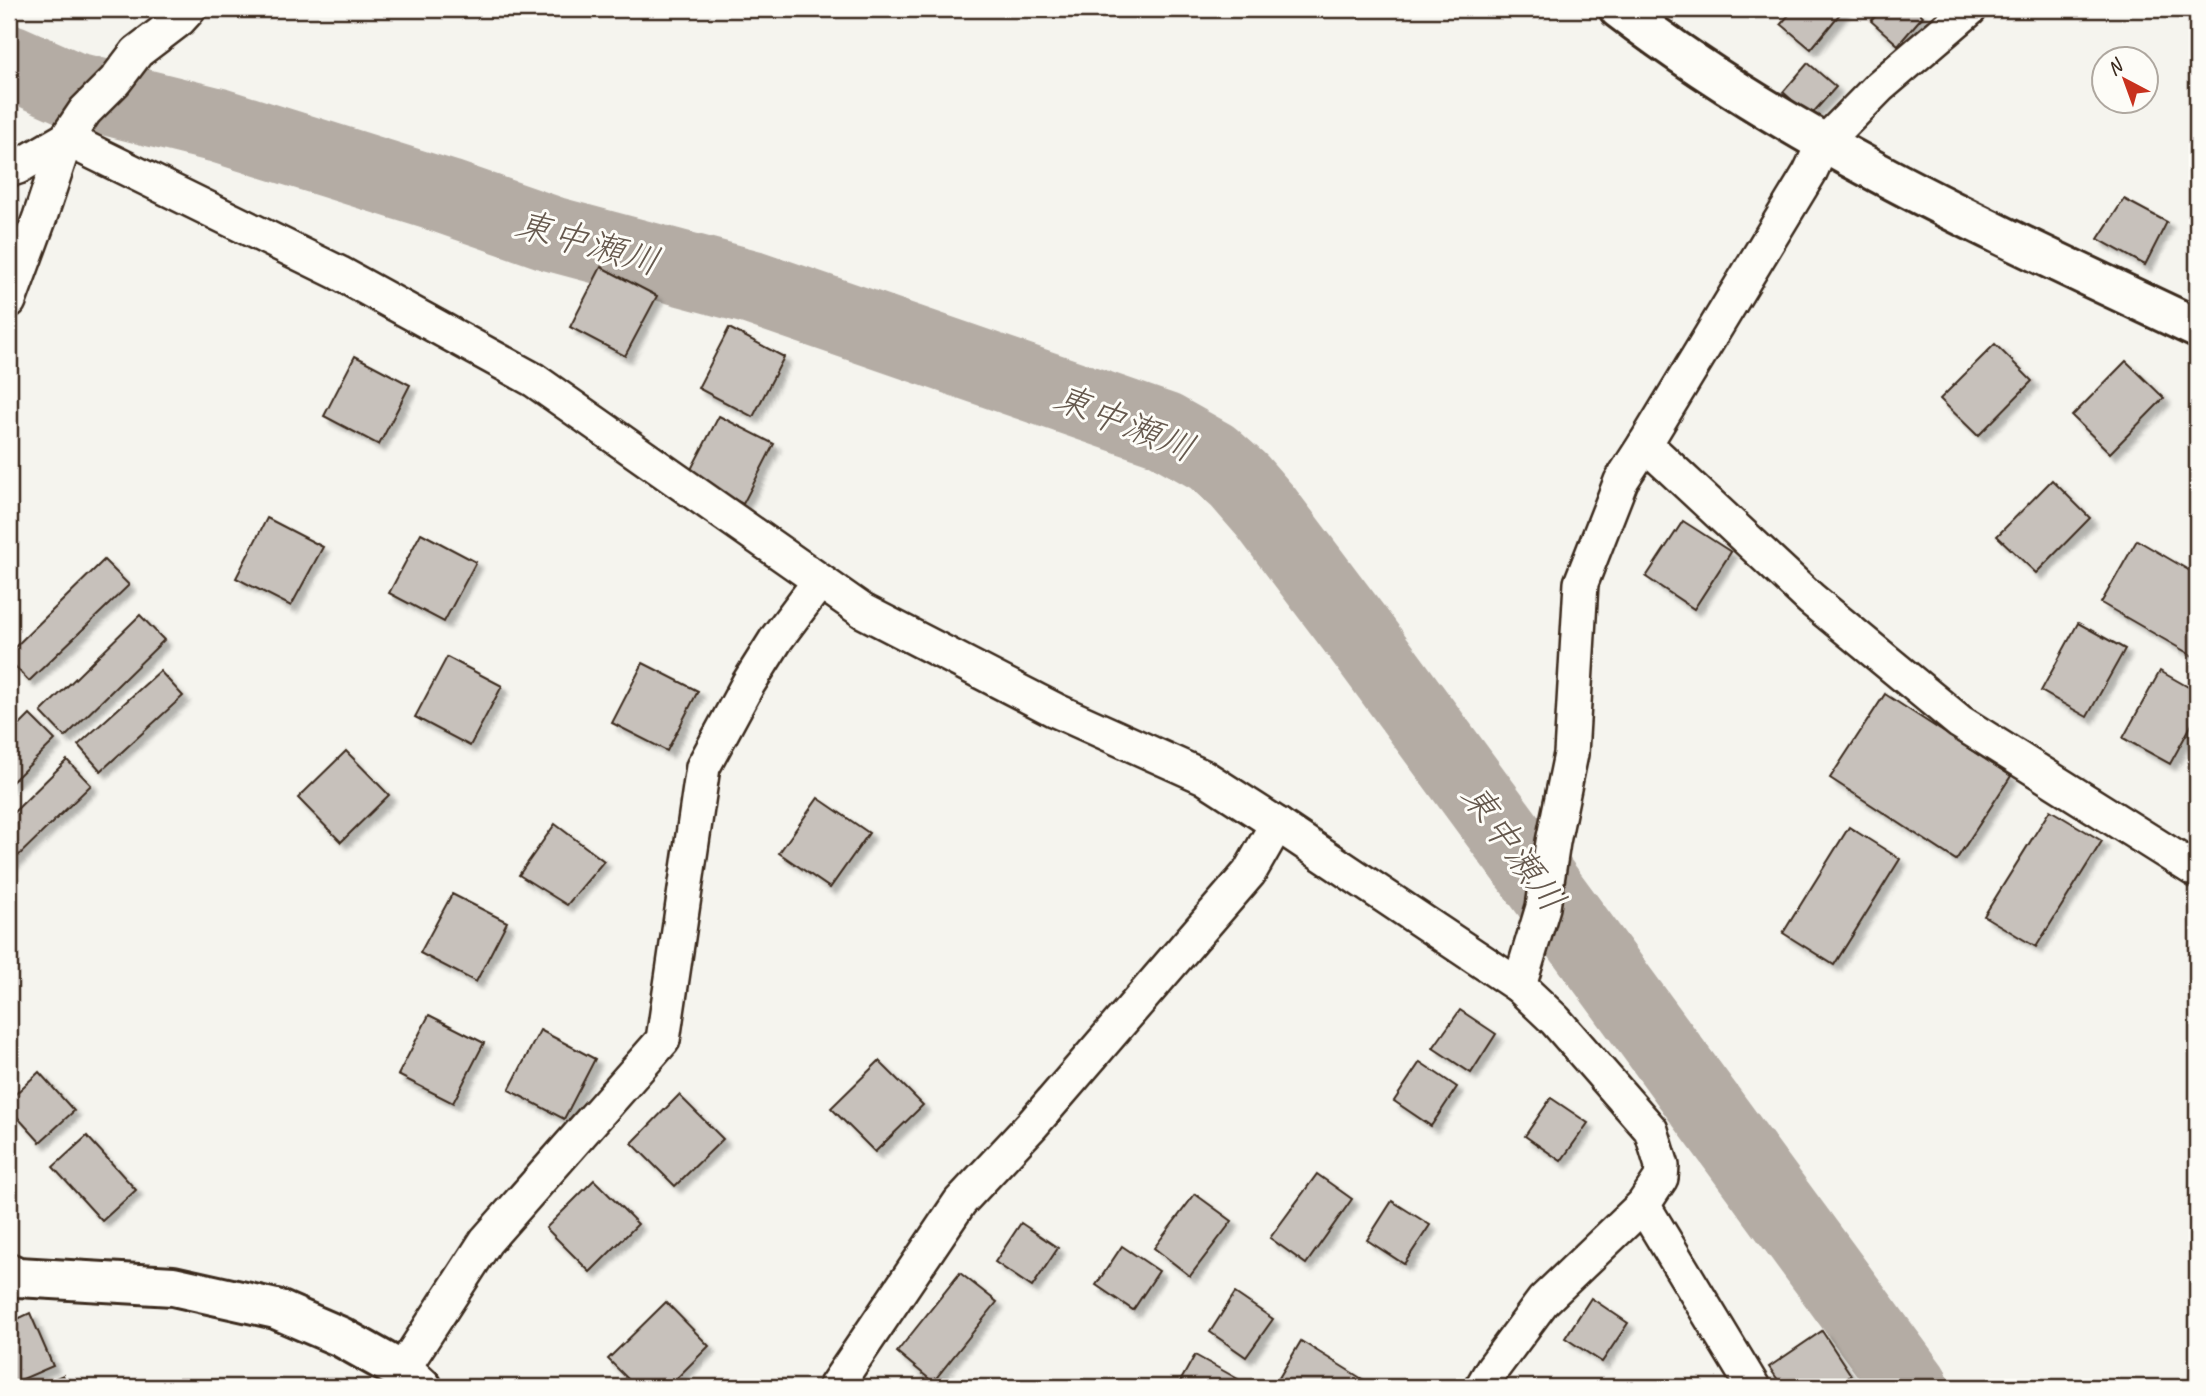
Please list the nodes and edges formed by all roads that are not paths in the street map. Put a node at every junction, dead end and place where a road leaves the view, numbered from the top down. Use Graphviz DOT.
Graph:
graph roads {
  1 [pos="189,9"];
  2 [pos="1619,9"];
  3 [pos="1970,9"];
  4 [pos="65,139"];
  5 [pos="1823,144"];
  6 [pos="9,170"];
  7 [pos="9,301"];
  8 [pos="2197,328"];
  9 [pos="1645,444"];
  10 [pos="819,582"];
  11 [pos="1277,824"];
  12 [pos="2197,871"];
  13 [pos="1519,986"];
  14 [pos="1643,1205"];
  15 [pos="9,1273"];
  16 [pos="412,1380"];
  17 [pos="835,1387"];
  18 [pos="1482,1387"];
  19 [pos="1754,1387"];
  1 -- 4 [label="street"];
  2 -- 5 [label="street"];
  3 -- 5 [label="street"];
  4 -- 6 [label="street"];
  4 -- 7 [label="street"];
  4 -- 10 [label="street"];
  5 -- 8 [label="street"];
  5 -- 9 [label="street"];
  9 -- 12 [label="street"];
  9 -- 13 [label="street"];
  10 -- 11 [label="street"];
  10 -- 16 [label="street"];
  11 -- 13 [label="street"];
  11 -- 17 [label="street"];
  13 -- 14 [label="street"];
  14 -- 18 [label="street"];
  14 -- 19 [label="street"];
  15 -- 16 [label="street"];
}
